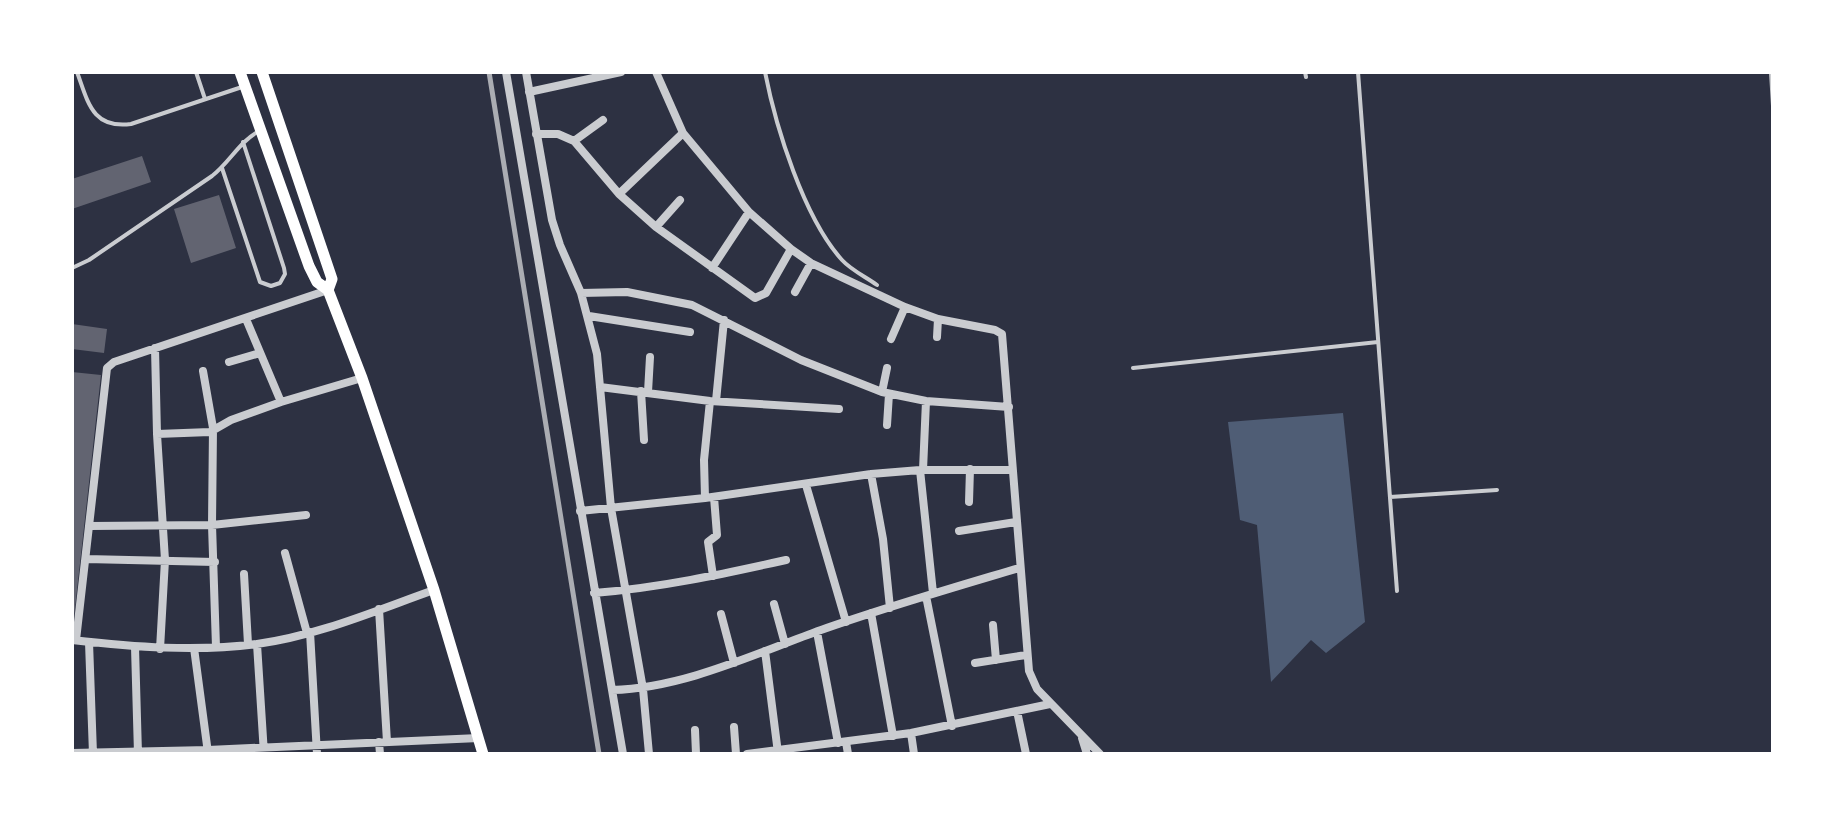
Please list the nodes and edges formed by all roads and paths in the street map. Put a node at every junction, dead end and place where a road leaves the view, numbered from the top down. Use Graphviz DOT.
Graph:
graph roads {
  1 [pos="77,72"];
  2 [pos="196,72"];
  3 [pos="240,72"];
  4 [pos="262,72"];
  5 [pos="506,72"];
  6 [pos="526,72"];
  7 [pos="621,72"];
  8 [pos="656,72"];
  9 [pos="765,72"];
  10 [pos="1358,72"];
  11 [pos="1771,72"];
  12 [pos="244,86"];
  13 [pos="529,92"];
  14 [pos="205,99"];
  15 [pos="1773,106"];
  16 [pos="603,120"];
  17 [pos="280,123"];
  18 [pos="260,130"];
  19 [pos="683,133"];
  20 [pos="536,134"];
  21 [pos="574,141"];
  22 [pos="243,142"];
  23 [pos="222,168"];
  24 [pos="619,194"];
  25 [pos="680,200"];
  26 [pos="749,212"];
  27 [pos="656,227"];
  28 [pos="791,249"];
  29 [pos="811,263"];
  30 [pos="72,268"];
  31 [pos="712,268"];
  32 [pos="877,285"];
  33 [pos="328,290"];
  34 [pos="795,292"];
  35 [pos="581,293"];
  36 [pos="905,307"];
  37 [pos="589,316"];
  38 [pos="246,319"];
  39 [pos="938,319"];
  40 [pos="724,320"];
  41 [pos="690,332"];
  42 [pos="937,337"];
  43 [pos="891,339"];
  44 [pos="1378,342"];
  45 [pos="155,348"];
  46 [pos="260,353"];
  47 [pos="650,357"];
  48 [pos="229,362"];
  49 [pos="887,368"];
  50 [pos="1133,368"];
  51 [pos="203,371"];
  52 [pos="362,378"];
  53 [pos="600,387"];
  54 [pos="644,392"];
  55 [pos="885,393"];
  56 [pos="713,401"];
  57 [pos="926,401"];
  58 [pos="281,402"];
  59 [pos="1009,407"];
  60 [pos="839,409"];
  61 [pos="887,425"];
  62 [pos="212,431"];
  63 [pos="157,434"];
  64 [pos="644,440"];
  65 [pos="970,469"];
  66 [pos="921,470"];
  67 [pos="1012,470"];
  68 [pos="871,474"];
  69 [pos="806,485"];
  70 [pos="1497,490"];
  71 [pos="710,497"];
  72 [pos="1390,497"];
  73 [pos="969,502"];
  74 [pos="611,508"];
  75 [pos="580,511"];
  76 [pos="306,515"];
  77 [pos="1016,522"];
  78 [pos="212,525"];
  79 [pos="90,526"];
  80 [pos="163,526"];
  81 [pos="959,531"];
  82 [pos="285,553"];
  83 [pos="86,559"];
  84 [pos="165,560"];
  85 [pos="786,560"];
  86 [pos="215,562"];
  87 [pos="1019,568"];
  88 [pos="244,574"];
  89 [pos="713,576"];
  90 [pos="434,590"];
  91 [pos="625,591"];
  92 [pos="1397,591"];
  93 [pos="594,593"];
  94 [pos="929,594"];
  95 [pos="774,604"];
  96 [pos="890,608"];
  97 [pos="379,609"];
  98 [pos="871,613"];
  99 [pos="721,614"];
  100 [pos="846,622"];
  101 [pos="993,625"];
  102 [pos="308,632"];
  103 [pos="817,632"];
  104 [pos="74,640"];
  105 [pos="89,642"];
  106 [pos="252,644"];
  107 [pos="785,644"];
  108 [pos="135,647"];
  109 [pos="216,647"];
  110 [pos="194,648"];
  111 [pos="160,649"];
  112 [pos="765,651"];
  113 [pos="1026,655"];
  114 [pos="996,660"];
  115 [pos="734,663"];
  116 [pos="975,663"];
  117 [pos="643,689"];
  118 [pos="612,690"];
  119 [pos="1050,704"];
  120 [pos="1017,711"];
  121 [pos="952,726"];
  122 [pos="734,727"];
  123 [pos="695,730"];
  124 [pos="911,733"];
  125 [pos="893,736"];
  126 [pos="1082,737"];
  127 [pos="479,738"];
  128 [pos="383,742"];
  129 [pos="842,743"];
  130 [pos="316,749"];
  131 [pos="264,750"];
  132 [pos="208,752"];
  133 [pos="72,753"];
  134 [pos="93,753"];
  135 [pos="138,753"];
  136 [pos="778,753"];
  137 [pos="380,754"];
  138 [pos="483,754"];
  139 [pos="623,754"];
  140 [pos="649,754"];
  141 [pos="696,754"];
  142 [pos="736,754"];
  143 [pos="747,754"];
  144 [pos="848,754"];
  145 [pos="914,754"];
  146 [pos="1026,754"];
  147 [pos="1087,754"];
  148 [pos="1100,754"];
  1 -- 14 [label="lane"];
  2 -- 14 [label="lane"];
  3 -- 12 [label="main road"];
  4 -- 17 [label="main road"];
  5 -- 75 [label="street"];
  6 -- 13 [label="street"];
  7 -- 13 [label="street"];
  8 -- 19 [label="street"];
  9 -- 32 [label="lane"];
  10 -- 44 [label="lane"];
  11 -- 15 [label="lane"];
  12 -- 14 [label="lane"];
  12 -- 18 [label="main road"];
  13 -- 20 [label="street"];
  16 -- 21 [label="street"];
  17 -- 18 [label="main road"];
  17 -- 33 [label="main road"];
  18 -- 22 [label="lane"];
  18 -- 33 [label="main road"];
  19 -- 24 [label="street"];
  19 -- 26 [label="street"];
  20 -- 21 [label="street"];
  20 -- 35 [label="street"];
  21 -- 24 [label="street"];
  22 -- 23 [label="lane"];
  22 -- 23 [label="lane"];
  23 -- 30 [label="lane"];
  24 -- 27 [label="street"];
  25 -- 27 [label="street"];
  26 -- 28 [label="street"];
  26 -- 31 [label="street"];
  27 -- 31 [label="street"];
  28 -- 29 [label="street"];
  28 -- 31 [label="street"];
  29 -- 34 [label="street"];
  29 -- 36 [label="street"];
  33 -- 38 [label="street"];
  33 -- 52 [label="main road"];
  35 -- 37 [label="street"];
  35 -- 40 [label="street"];
  36 -- 39 [label="street"];
  36 -- 43 [label="street"];
  37 -- 41 [label="street"];
  37 -- 53 [label="street"];
  38 -- 45 [label="street"];
  38 -- 46 [label="street"];
  39 -- 42 [label="street"];
  39 -- 59 [label="street"];
  40 -- 55 [label="street"];
  40 -- 56 [label="street"];
  44 -- 50 [label="lane"];
  44 -- 72 [label="lane"];
  45 -- 63 [label="street"];
  45 -- 79 [label="street"];
  46 -- 48 [label="street"];
  46 -- 58 [label="street"];
  47 -- 54 [label="street"];
  49 -- 55 [label="street"];
  51 -- 62 [label="street"];
  52 -- 58 [label="street"];
  52 -- 90 [label="main road"];
  53 -- 54 [label="street"];
  53 -- 74 [label="street"];
  54 -- 56 [label="street"];
  54 -- 64 [label="street"];
  55 -- 57 [label="street"];
  55 -- 61 [label="street"];
  56 -- 60 [label="street"];
  56 -- 71 [label="street"];
  57 -- 59 [label="street"];
  57 -- 66 [label="street"];
  58 -- 62 [label="street"];
  59 -- 67 [label="street"];
  62 -- 63 [label="street"];
  62 -- 78 [label="street"];
  63 -- 80 [label="street"];
  65 -- 66 [label="street"];
  65 -- 67 [label="street"];
  65 -- 73 [label="street"];
  66 -- 68 [label="street"];
  66 -- 94 [label="street"];
  67 -- 77 [label="street"];
  68 -- 69 [label="street"];
  68 -- 96 [label="street"];
  69 -- 71 [label="street"];
  69 -- 100 [label="street"];
  70 -- 72 [label="lane"];
  71 -- 74 [label="street"];
  71 -- 89 [label="street"];
  72 -- 92 [label="lane"];
  74 -- 75 [label="street"];
  74 -- 91 [label="street"];
  75 -- 93 [label="street"];
  76 -- 78 [label="street"];
  77 -- 81 [label="street"];
  77 -- 87 [label="street"];
  78 -- 80 [label="street"];
  78 -- 86 [label="street"];
  79 -- 80 [label="street"];
  79 -- 83 [label="street"];
  80 -- 84 [label="street"];
  82 -- 102 [label="street"];
  83 -- 84 [label="street"];
  83 -- 104 [label="street"];
  84 -- 86 [label="street"];
  84 -- 111 [label="street"];
  85 -- 89 [label="street"];
  86 -- 109 [label="street"];
  87 -- 94 [label="street"];
  87 -- 113 [label="street"];
  88 -- 106 [label="street"];
  89 -- 91 [label="street"];
  90 -- 97 [label="street"];
  90 -- 127 [label="main road"];
  91 -- 93 [label="street"];
  91 -- 117 [label="street"];
  93 -- 118 [label="street"];
  94 -- 96 [label="street"];
  94 -- 121 [label="street"];
  95 -- 107 [label="street"];
  96 -- 98 [label="street"];
  97 -- 102 [label="street"];
  97 -- 128 [label="street"];
  98 -- 100 [label="street"];
  98 -- 125 [label="street"];
  99 -- 115 [label="street"];
  100 -- 103 [label="street"];
  101 -- 114 [label="street"];
  102 -- 106 [label="street"];
  102 -- 130 [label="street"];
  103 -- 107 [label="street"];
  103 -- 129 [label="street"];
  104 -- 105 [label="street"];
  105 -- 108 [label="street"];
  105 -- 134 [label="street"];
  106 -- 109 [label="street"];
  106 -- 131 [label="street"];
  107 -- 112 [label="street"];
  108 -- 111 [label="street"];
  108 -- 135 [label="street"];
  109 -- 110 [label="street"];
  110 -- 111 [label="street"];
  110 -- 132 [label="street"];
  112 -- 115 [label="street"];
  112 -- 136 [label="street"];
  113 -- 114 [label="street"];
  113 -- 119 [label="street"];
  114 -- 116 [label="street"];
  115 -- 117 [label="street"];
  117 -- 118 [label="street"];
  117 -- 140 [label="street"];
  118 -- 139 [label="street"];
  119 -- 120 [label="street"];
  119 -- 126 [label="street"];
  120 -- 121 [label="street"];
  120 -- 146 [label="street"];
  121 -- 124 [label="street"];
  122 -- 142 [label="street"];
  123 -- 141 [label="street"];
  124 -- 125 [label="street"];
  124 -- 145 [label="street"];
  125 -- 129 [label="street"];
  126 -- 147 [label="street"];
  126 -- 148 [label="street"];
  127 -- 128 [label="street"];
  127 -- 138 [label="main road"];
  128 -- 130 [label="street"];
  128 -- 137 [label="street"];
  129 -- 136 [label="street"];
  129 -- 144 [label="street"];
  130 -- 131 [label="street"];
  131 -- 132 [label="street"];
  132 -- 135 [label="street"];
  133 -- 134 [label="street"];
  134 -- 135 [label="street"];
  136 -- 143 [label="street"];
}
